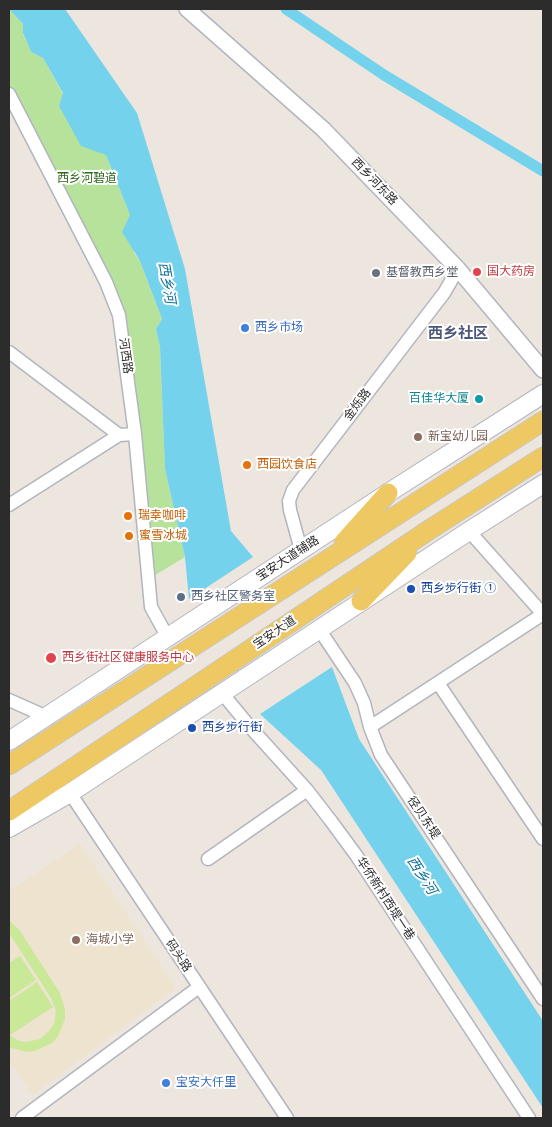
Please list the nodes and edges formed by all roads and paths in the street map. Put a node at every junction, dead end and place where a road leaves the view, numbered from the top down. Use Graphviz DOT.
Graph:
graph roads {
  1 [pos="188,9"];
  2 [pos="9,94"];
  3 [pos="458,269"];
  4 [pos="9,352"];
  5 [pos="543,370"];
  6 [pos="543,394"];
  7 [pos="543,421"];
  8 [pos="135,434"];
  9 [pos="118,435"];
  10 [pos="543,457"];
  11 [pos="543,484"];
  12 [pos="388,493"];
  13 [pos="9,505"];
  14 [pos="429,530"];
  15 [pos="469,530"];
  16 [pos="302,550"];
  17 [pos="326,561"];
  18 [pos="361,602"];
  19 [pos="543,614"];
  20 [pos="316,631"];
  21 [pos="168,638"];
  22 [pos="438,683"];
  23 [pos="222,693"];
  24 [pos="9,700"];
  25 [pos="45,716"];
  26 [pos="370,727"];
  27 [pos="9,741"];
  28 [pos="9,765"];
  29 [pos="307,790"];
  30 [pos="70,794"];
  31 [pos="9,811"];
  32 [pos="9,828"];
  33 [pos="543,839"];
  34 [pos="208,858"];
  35 [pos="199,987"];
  36 [pos="543,999"];
  37 [pos="22,1118"];
  38 [pos="287,1118"];
  39 [pos="529,1118"];
  1 -- 3 [label="street, 西乡河东路"];
  2 -- 8 [label="street, 河西路"];
  3 -- 5 [label="street, 西乡河东路"];
  3 -- 16 [label="street, 金烁路"];
  4 -- 9 [label="street"];
  6 -- 12 [label="main road, 宝安大道辅路"];
  7 -- 17 [label="main road"];
  8 -- 9 [label="street"];
  8 -- 21 [label="street, 河西路"];
  9 -- 13 [label="street"];
  10 -- 14 [label="main road, 宝安大道"];
  11 -- 15 [label="main road"];
  12 -- 16 [label="main road, 宝安大道辅路"];
  12 -- 17 [label="main road"];
  14 -- 18 [label="main road"];
  14 -- 31 [label="main road, 宝安大道"];
  15 -- 18 [label="main road"];
  15 -- 19 [label="street"];
  16 -- 21 [label="main road, 宝安大道辅路"];
  17 -- 28 [label="main road"];
  18 -- 20 [label="main road"];
  19 -- 22 [label="street"];
  20 -- 23 [label="main road"];
  20 -- 26 [label="street, 径贝东堤"];
  21 -- 25 [label="main road, 宝安大道辅路"];
  22 -- 26 [label="street"];
  22 -- 33 [label="street"];
  23 -- 29 [label="street, 华侨新村西堤一巷"];
  23 -- 30 [label="main road"];
  24 -- 25 [label="street"];
  25 -- 27 [label="main road, 宝安大道辅路"];
  26 -- 36 [label="street, 径贝东堤"];
  29 -- 34 [label="street"];
  29 -- 39 [label="street, 华侨新村西堤一巷"];
  30 -- 32 [label="main road"];
  30 -- 35 [label="street, 码头路"];
  35 -- 37 [label="street"];
  35 -- 38 [label="street, 码头路"];
}
